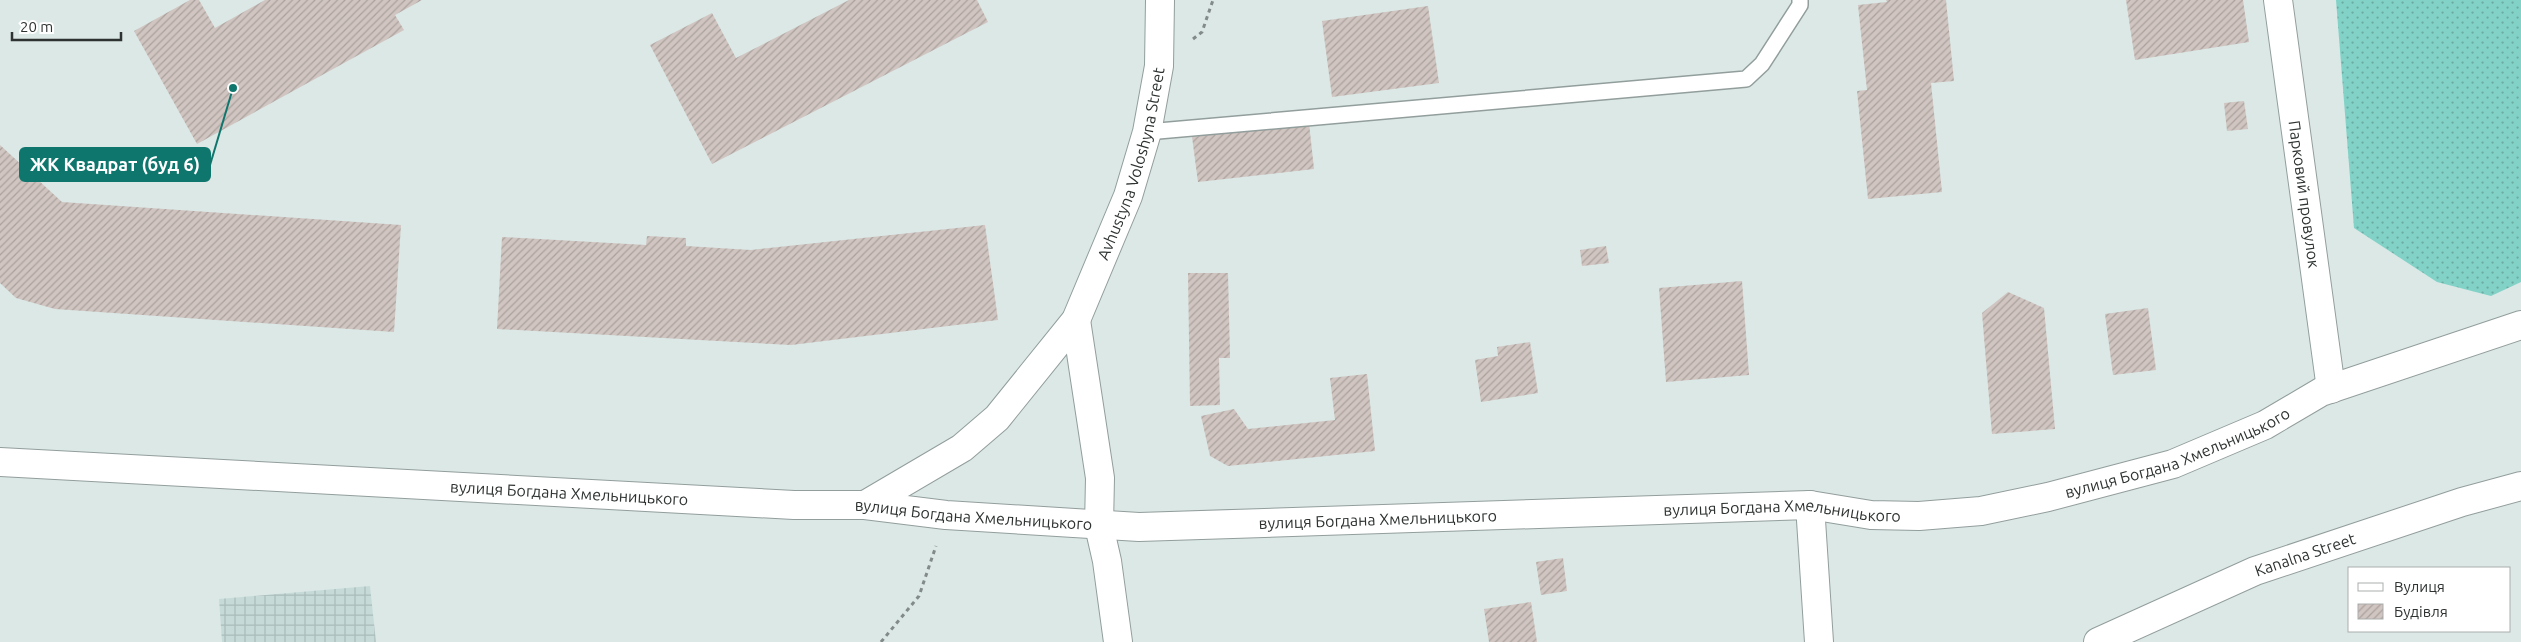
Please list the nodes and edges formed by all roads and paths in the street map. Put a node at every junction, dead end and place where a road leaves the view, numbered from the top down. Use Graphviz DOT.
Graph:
graph roads {
  1 [pos="1160,0"];
  2 [pos="1800,0"];
  3 [pos="2278,0"];
  4 [pos="1147,132"];
  5 [pos="1076,320"];
  6 [pos="2521,325"];
  7 [pos="2331,389"];
  8 [pos="0,462"];
  9 [pos="2521,486"];
  10 [pos="865,505"];
  11 [pos="1810,506"];
  12 [pos="946,515"];
  13 [pos="1099,526"];
  14 [pos="881,642"];
  15 [pos="1118,642"];
  16 [pos="1818,642"];
  17 [pos="2098,642"];
  1 -- 4 [label="street, Avhustyna Voloshyna Street"];
  2 -- 4 [label="lane"];
  3 -- 7 [label="street, Парковий провулок"];
  4 -- 5 [label="street, Avhustyna Voloshyna Street"];
  5 -- 10 [label="street, Avhustyna Voloshyna Street"];
  5 -- 13 [label="street"];
  6 -- 7 [label="street, вулиця Богдана Хмельницького"];
  7 -- 11 [label="street, вулиця Богдана Хмельницького"];
  8 -- 10 [label="street, вулиця Богдана Хмельницького"];
  9 -- 17 [label="street, Kanalna Street"];
  10 -- 12 [label="street, вулиця Богдана Хмельницького"];
  11 -- 13 [label="street, вулиця Богдана Хмельницького"];
  11 -- 16 [label="street"];
  12 -- 13 [label="street, вулиця Богдана Хмельницького"];
  12 -- 14 [label="path"];
  13 -- 15 [label="street"];
}
